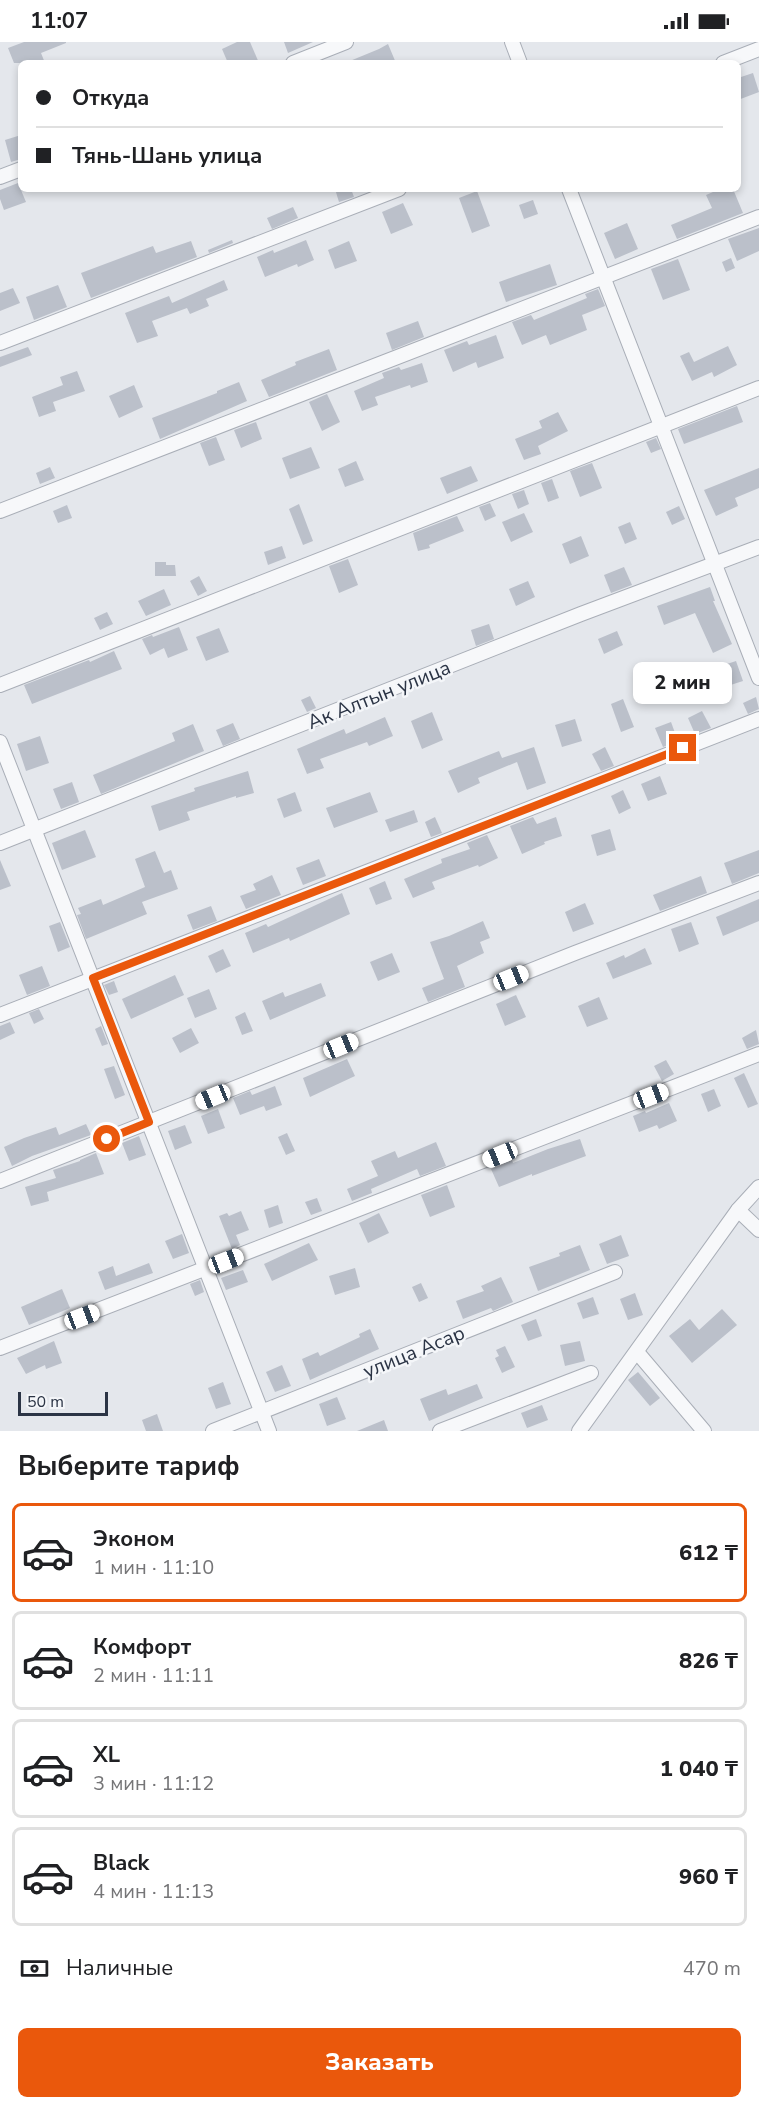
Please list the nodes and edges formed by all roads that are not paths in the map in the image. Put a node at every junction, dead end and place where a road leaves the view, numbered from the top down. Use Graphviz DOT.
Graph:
graph roads {
  1 [pos="346,42"];
  2 [pos="512,42"];
  3 [pos="759,49"];
  4 [pos="300,60"];
  5 [pos="519,60"];
  6 [pos="731,60"];
  7 [pos="18,170"];
  8 [pos="0,177"];
  9 [pos="391,192"];
  10 [pos="570,192"];
  11 [pos="759,218"];
  12 [pos="604,277"];
  13 [pos="0,343"];
  14 [pos="759,388"];
  15 [pos="661,426"];
  16 [pos="0,511"];
  17 [pos="759,547"];
  18 [pos="716,564"];
  19 [pos="759,678"];
  20 [pos="0,685"];
  21 [pos="759,719"];
  22 [pos="0,742"];
  23 [pos="35,830"];
  24 [pos="0,843"];
  25 [pos="759,883"];
  26 [pos="93,978"];
  27 [pos="0,1015"];
  28 [pos="759,1054"];
  29 [pos="149,1122"];
  30 [pos="0,1181"];
  31 [pos="759,1186"];
  32 [pos="738,1210"];
  33 [pos="759,1230"];
  34 [pos="206,1269"];
  35 [pos="615,1272"];
  36 [pos="0,1348"];
  37 [pos="638,1352"];
  38 [pos="591,1373"];
  39 [pos="262,1412"];
  40 [pos="213,1431"];
  41 [pos="269,1431"];
  42 [pos="440,1431"];
  43 [pos="579,1431"];
  44 [pos="704,1431"];
  1 -- 4 [label="street"];
  2 -- 5 [label="street"];
  3 -- 6 [label="street"];
  7 -- 8 [label="street"];
  9 -- 13 [label="street"];
  10 -- 12 [label="street"];
  11 -- 12 [label="street"];
  12 -- 15 [label="street"];
  12 -- 16 [label="street"];
  14 -- 15 [label="street"];
  15 -- 18 [label="street"];
  15 -- 20 [label="street"];
  17 -- 18 [label="street, Ак Алтын улица"];
  18 -- 19 [label="street"];
  18 -- 23 [label="street, Ак Алтын улица"];
  21 -- 26 [label="street"];
  22 -- 23 [label="street"];
  23 -- 24 [label="street, Ак Алтын улица"];
  23 -- 26 [label="street"];
  25 -- 29 [label="street"];
  26 -- 27 [label="street"];
  26 -- 29 [label="street"];
  28 -- 34 [label="street"];
  29 -- 30 [label="street"];
  29 -- 34 [label="street"];
  31 -- 32 [label="street"];
  32 -- 33 [label="street"];
  32 -- 37 [label="street"];
  34 -- 36 [label="street"];
  34 -- 39 [label="street"];
  35 -- 39 [label="street, улица Асар"];
  37 -- 43 [label="street"];
  37 -- 44 [label="street"];
  38 -- 42 [label="street"];
  39 -- 40 [label="street, улица Асар"];
  39 -- 41 [label="street"];
}
